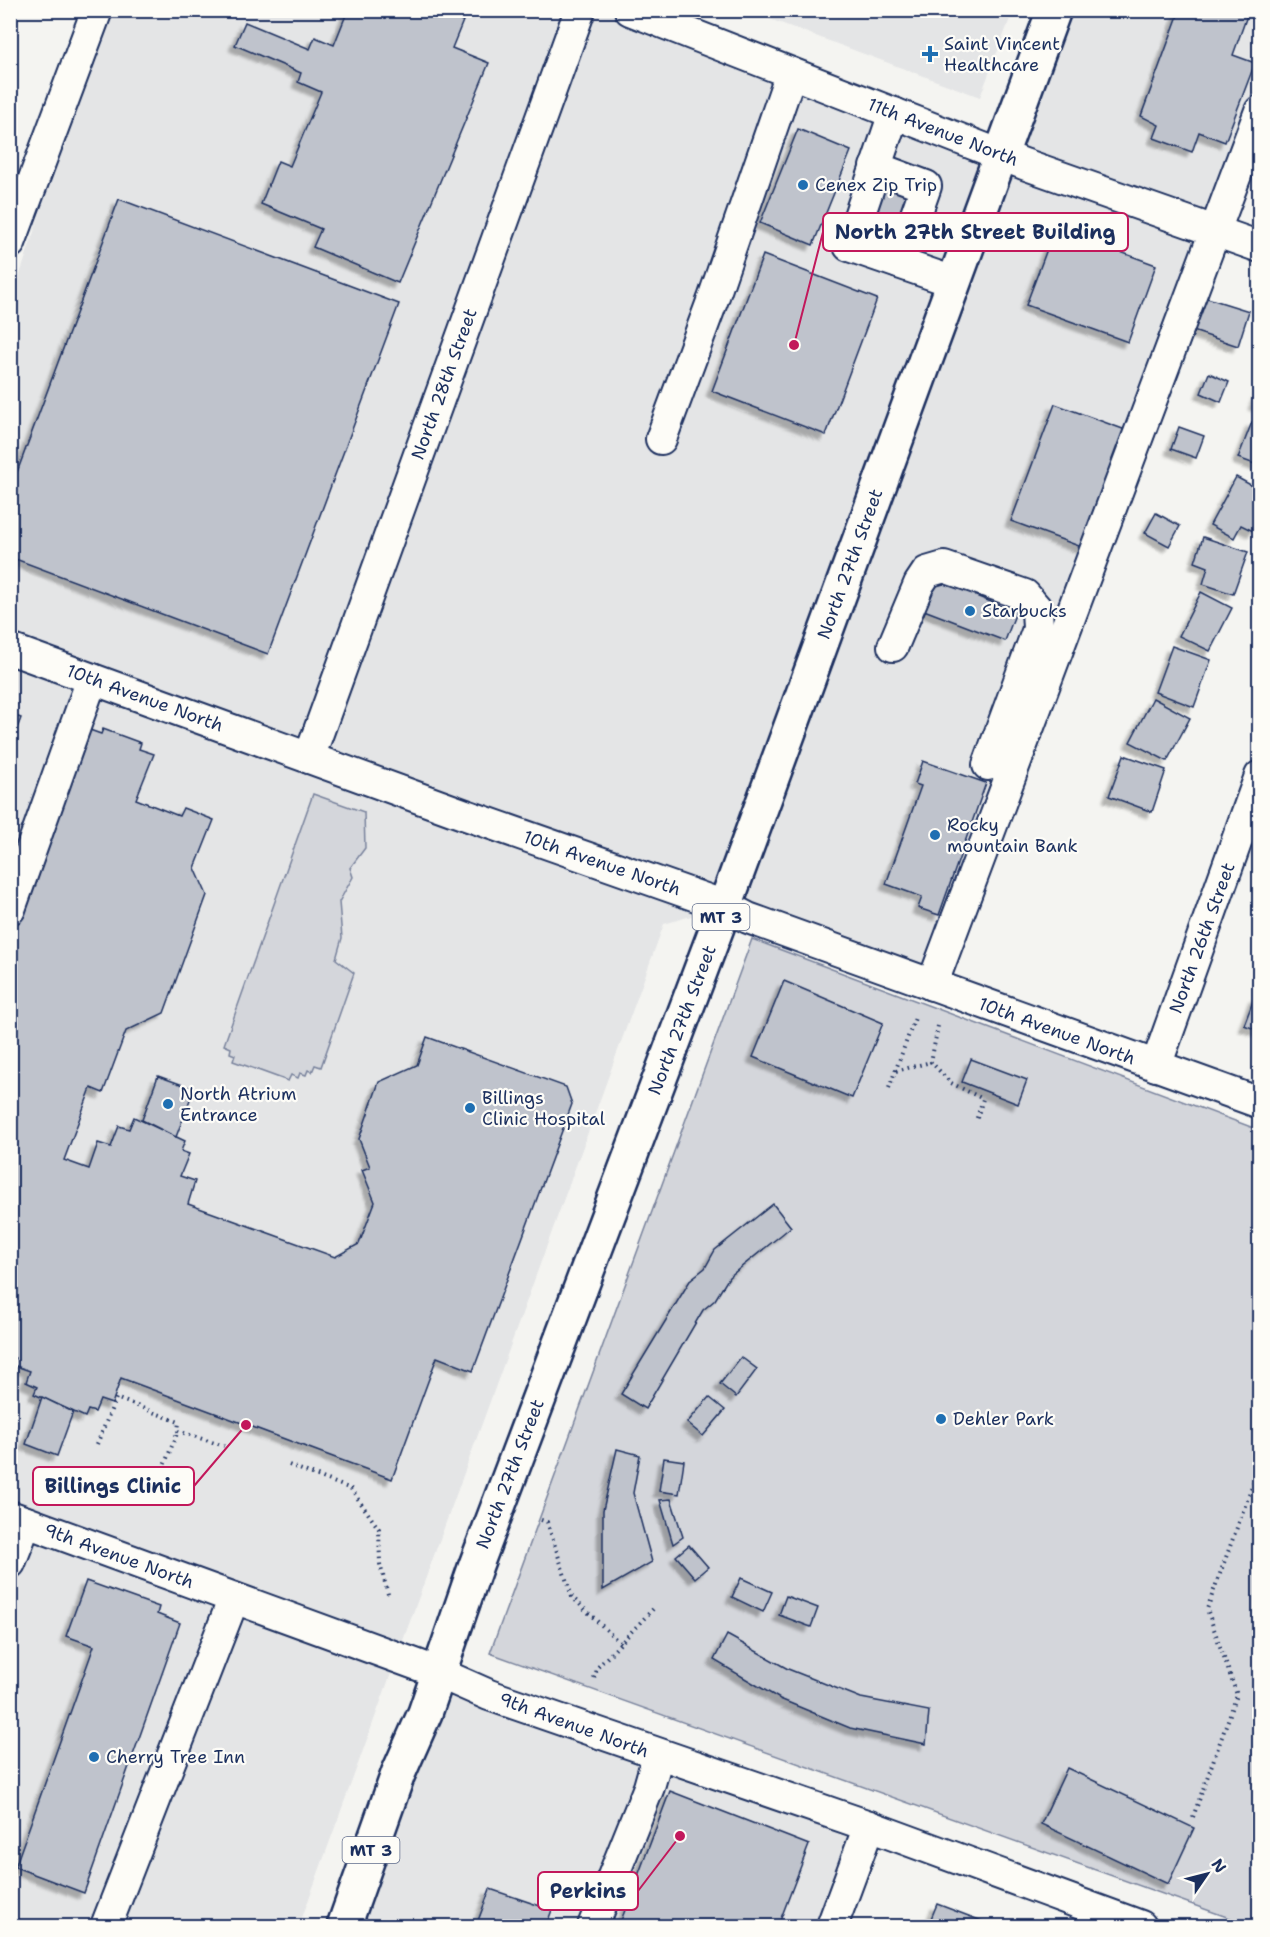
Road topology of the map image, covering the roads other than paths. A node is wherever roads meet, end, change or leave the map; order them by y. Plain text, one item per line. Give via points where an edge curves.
1 (97, 10) edge
2 (580, 10) edge
3 (630, 10) edge
4 (1054, 10) edge
5 (791, 73) junction
6 (1260, 111) edge
7 (894, 113) junction
8 (1001, 154) junction
9 (875, 167) junction
10 (1215, 231) junction
11 (10, 243) edge
12 (1260, 247) edge
13 (899, 263) junction
14 (954, 282) junction
15 (661, 439) dead end
16 (893, 646) dead end
17 (10, 649) edge
18 (92, 679) junction
19 (309, 758) junction
20 (988, 765) dead end
21 (1260, 776) edge
22 (725, 906) junction
23 (10, 909) edge
24 (932, 986) junction
25 (1156, 1066) junction
26 (1260, 1103) edge
27 (18, 1519) edge
28 (10, 1563) edge
29 (234, 1598) junction
30 (437, 1672) junction
31 (658, 1755) junction
32 (869, 1826) junction
33 (1084, 1917) edge
34 (106, 1926) edge
35 (344, 1926) edge
36 (594, 1926) edge
37 (832, 1926) edge
38 (1141, 1926) edge

1 - 11 street
2 - 19 street, North 28th Street
3 - 5 street, 11th Avenue North
4 - 8 main road, North 27th Street / MT 3
5 - 7 street, 11th Avenue North
5 - 15 street
6 - 10 street
7 - 8 street, 11th Avenue North
7 - 9 street
8 - 10 street, 11th Avenue North
8 - 14 main road, North 27th Street / MT 3
9 - 13 street via 849,246
9 - 13 street via 926,186
10 - 12 street, 11th Avenue North
10 - 24 street
13 - 14 street
14 - 22 main road, North 27th Street / MT 3
16 - 20 street via 919,584 927,572 944,567 1025,595 1037,609 1038,629
17 - 18 street, 10th Avenue North
18 - 19 street, 10th Avenue North
18 - 23 street
19 - 22 street, 10th Avenue North
21 - 25 street, North 26th Street
22 - 24 street, 10th Avenue North
22 - 30 main road, North 27th Street / MT 3
24 - 25 street, 10th Avenue North
25 - 26 street, 10th Avenue North
27 - 28 street
27 - 29 street, 9th Avenue North
29 - 30 street, 9th Avenue North
29 - 34 street
30 - 31 street, 9th Avenue North via 489,1695
30 - 35 main road, North 27th Street / MT 3
31 - 32 street, 9th Avenue North
31 - 36 street
32 - 33 street, 9th Avenue North
32 - 37 street
33 - 38 street, 9th Avenue North

